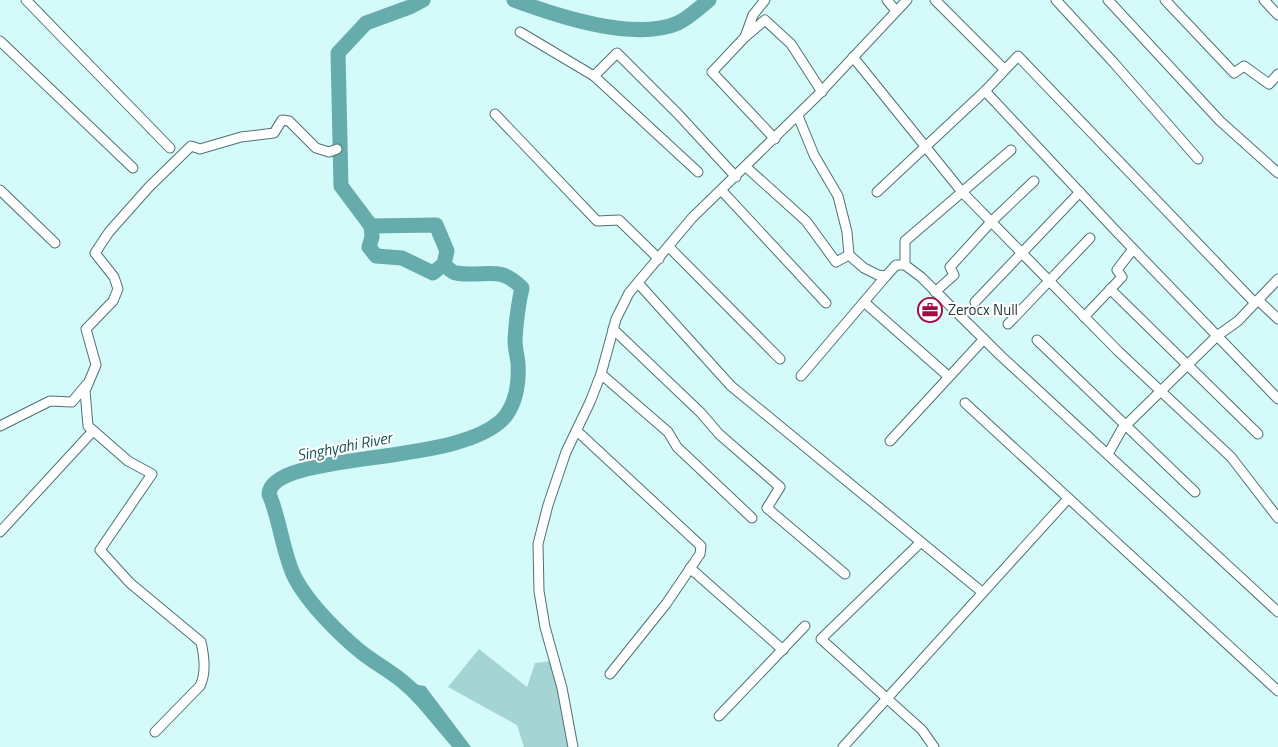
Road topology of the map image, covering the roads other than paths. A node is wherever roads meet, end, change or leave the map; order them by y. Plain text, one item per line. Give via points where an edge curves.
1 (26, 0) edge
2 (764, 0) edge
3 (887, 0) edge
4 (907, 0) edge
5 (935, 0) edge
6 (1056, 0) edge
7 (1108, 0) edge
8 (1165, 0) edge
9 (1264, 0) edge
10 (896, 11) junction
11 (1278, 15) edge
12 (520, 32) dead end
13 (745, 38) junction
14 (0, 41) edge
15 (854, 58) junction
16 (1004, 69) junction
17 (1278, 74) edge
18 (594, 76) junction
19 (985, 91) junction
20 (822, 92) junction
21 (495, 114) dead end
22 (798, 116) junction
23 (774, 139) junction
24 (924, 146) junction
25 (170, 148) dead end
26 (337, 149) dead end
27 (1011, 150) dead end
28 (1198, 159) dead end
29 (746, 167) junction
30 (133, 168) dead end
31 (698, 172) dead end
32 (1278, 176) edge
33 (736, 178) junction
34 (1034, 182) dead end
35 (0, 190) edge
36 (722, 190) junction
37 (877, 192) dead end
38 (962, 192) junction
39 (1080, 192) junction
40 (991, 222) junction
41 (1090, 238) dead end
42 (55, 243) dead end
43 (669, 247) junction
44 (1133, 249) junction
45 (1020, 252) junction
46 (849, 255) junction
47 (659, 259) junction
48 (904, 265) junction
49 (886, 276) junction
50 (1278, 279) edge
51 (1048, 282) junction
52 (638, 283) junction
53 (1110, 289) junction
54 (935, 292) junction
55 (864, 302) junction
56 (975, 302) dead end
57 (1257, 302) junction
58 (826, 303) dead end
59 (1084, 317) junction
60 (1278, 320) edge
61 (1008, 324) dead end
62 (613, 329) junction
63 (1217, 336) junction
64 (984, 340) junction
65 (1037, 340) dead end
66 (780, 359) dead end
67 (1186, 366) junction
68 (601, 374) junction
69 (801, 376) dead end
70 (948, 376) junction
71 (87, 384) junction
72 (1161, 393) junction
73 (1278, 399) edge
74 (965, 403) dead end
75 (1126, 425) junction
76 (0, 426) edge
77 (576, 431) junction
78 (92, 432) junction
79 (1258, 434) dead end
80 (890, 441) dead end
81 (1108, 454) junction
82 (1195, 492) dead end
83 (1064, 502) dead end
84 (752, 518) dead end
85 (1278, 518) edge
86 (0, 532) edge
87 (922, 542) junction
88 (690, 568) junction
89 (845, 574) dead end
90 (982, 592) junction
91 (1278, 612) edge
92 (805, 626) dead end
93 (783, 650) junction
94 (610, 674) dead end
95 (1278, 691) edge
96 (887, 698) junction
97 (719, 716) dead end
98 (155, 732) dead end
99 (573, 747) edge
100 (843, 747) edge
101 (934, 747) edge

1 - 25 street
2 - 13 street via 753,15
3 - 10 street
4 - 10 street
5 - 16 street
6 - 28 street
7 - 32 street via 1220,121
8 - 17 street via 1234,74 1244,66 1269,84
9 - 11 street
10 - 15 street
12 - 18 street
13 - 20 street via 765,20 791,44
13 - 23 street via 712,72
14 - 30 street
15 - 20 street
15 - 24 street
16 - 19 street
16 - 57 street via 1018,56
18 - 31 street
18 - 33 street via 617,53
19 - 24 street
19 - 39 street
20 - 22 street
21 - 47 street via 597,221 619,220
22 - 23 street
22 - 46 street via 814,155 838,196
23 - 29 street
24 - 37 street
24 - 38 street
26 - 71 street via 329,152 316,148 289,121 282,120 274,133 241,137 200,149 191,146 178,156 95,253 114,277 118,289 113,301 86,329 96,365
27 - 38 street
29 - 33 street
29 - 46 street via 806,221 836,262
33 - 36 street
34 - 40 street
35 - 42 street
36 - 43 street via 692,218
36 - 58 street
38 - 40 street
38 - 48 street via 905,241
39 - 44 street
39 - 45 street
40 - 45 street
40 - 54 street via 950,267 954,275
41 - 51 street
43 - 47 street
43 - 66 street
44 - 53 street via 1117,270 1122,277
44 - 63 street
45 - 51 street
45 - 56 street
46 - 49 street via 864,268
47 - 52 street
48 - 49 street via 896,265
48 - 54 street
49 - 55 street
50 - 57 street
51 - 59 street
51 - 61 street
52 - 62 street via 629,293
52 - 87 street via 731,386
53 - 59 street
53 - 67 street
54 - 64 street
55 - 69 street
55 - 70 street
57 - 60 street
57 - 63 street
59 - 72 street
62 - 68 street
62 - 89 street via 719,434 780,487 767,508
63 - 67 street
63 - 73 street
64 - 70 street
64 - 81 street
65 - 75 street
67 - 72 street
67 - 79 street
68 - 77 street
68 - 84 street via 668,432 677,447
70 - 80 street
71 - 76 street via 72,402 50,401
71 - 78 street via 88,426
72 - 75 street
72 - 85 street via 1231,457
74 - 95 street
75 - 81 street
75 - 82 street
77 - 88 street via 701,546 700,554
77 - 99 street via 548,505 538,544 544,627 562,688
78 - 86 street
78 - 98 street via 128,462 152,474 100,550 130,583 201,642 203,651 200,686
81 - 91 street
83 - 90 street
87 - 90 street
87 - 96 street via 820,639
88 - 93 street
88 - 94 street via 666,604
90 - 96 street
92 - 93 street
93 - 97 street
96 - 100 street
96 - 101 street via 922,730

